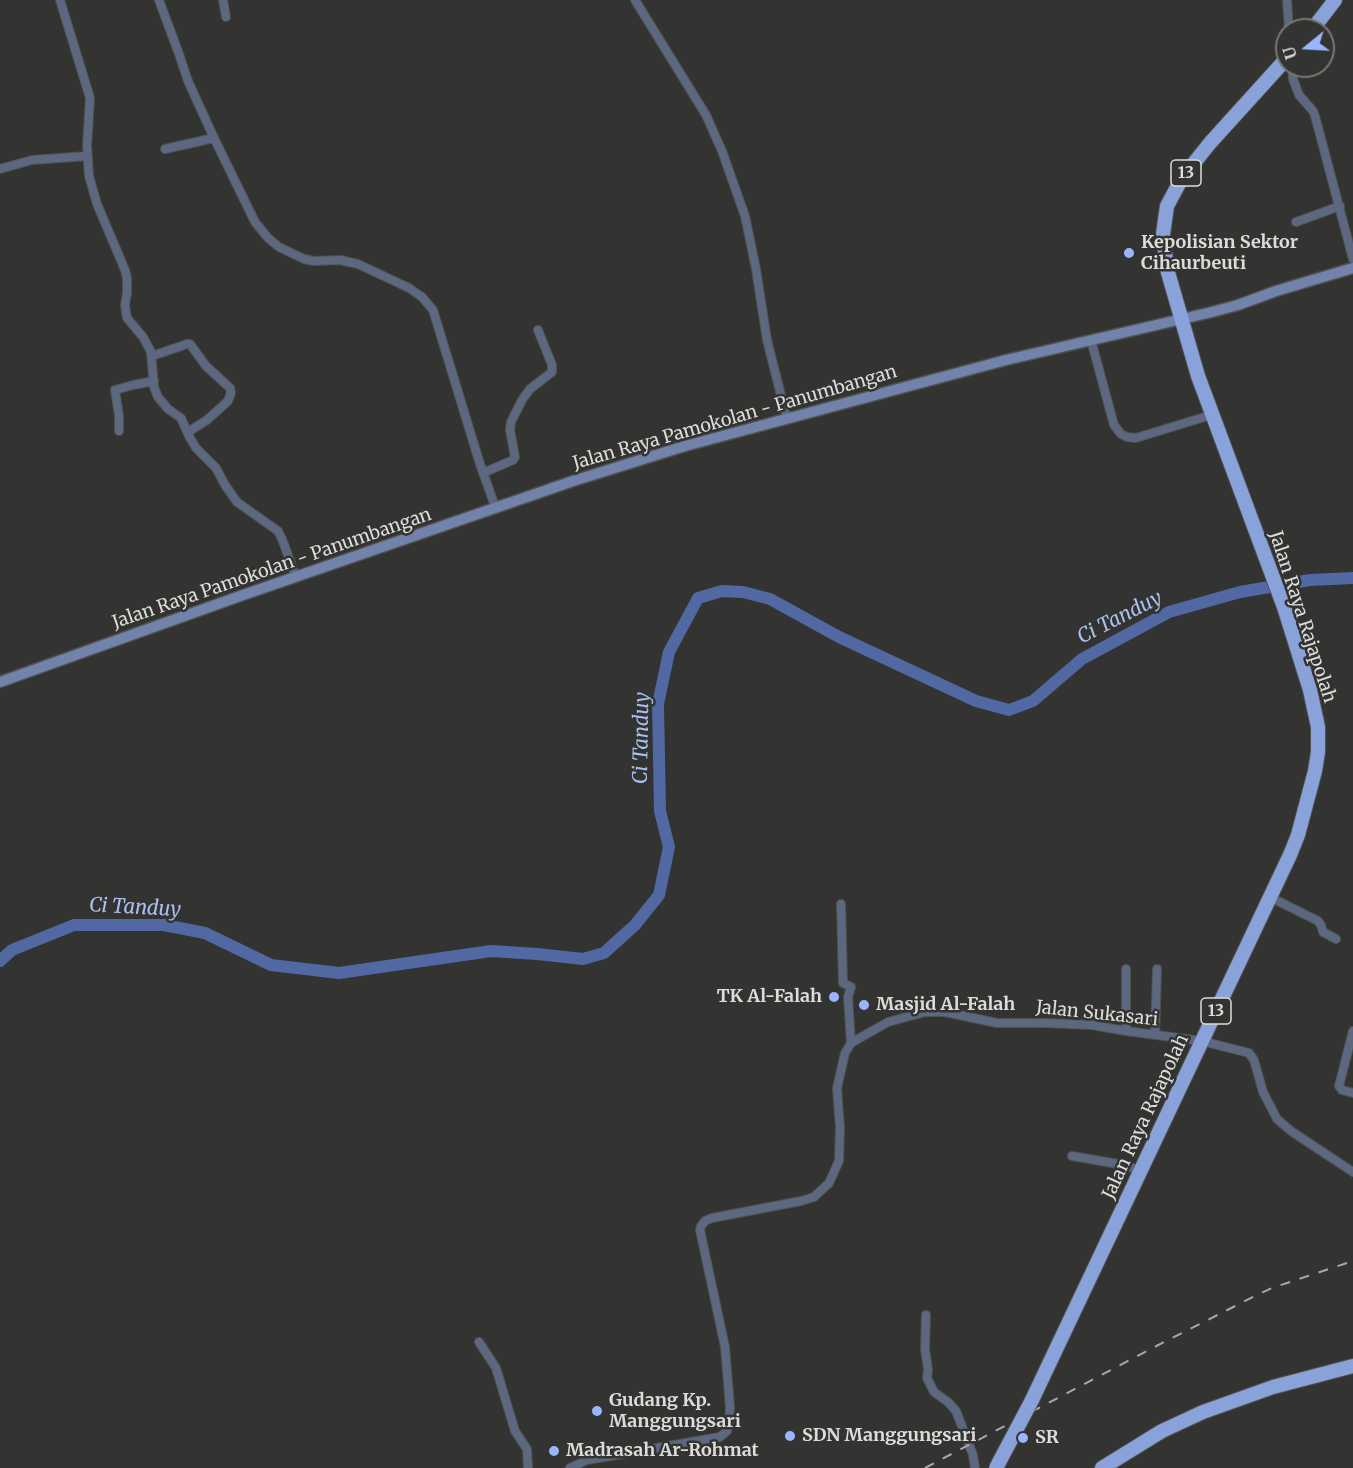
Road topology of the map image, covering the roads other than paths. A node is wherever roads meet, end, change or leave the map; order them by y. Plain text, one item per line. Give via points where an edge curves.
1 (60, 0) edge
2 (159, 0) edge
3 (223, 0) edge
4 (635, 0) edge
5 (1287, 0) edge
6 (1335, 0) edge
7 (226, 17) dead end
8 (1288, 18) edge
9 (1321, 18) edge
10 (1275, 71) edge
11 (1293, 78) edge
12 (214, 138) junction
13 (165, 149) dead end
14 (87, 156) junction
15 (0, 169) edge
16 (1340, 206) junction
17 (1296, 222) dead end
18 (1353, 259) edge
19 (1353, 268) edge
20 (1181, 319) junction
21 (538, 330) dead end
22 (1091, 340) junction
23 (152, 356) junction
24 (154, 381) junction
25 (1211, 415) junction
26 (786, 419) junction
27 (119, 431) dead end
28 (188, 432) junction
29 (483, 473) junction
30 (496, 508) junction
31 (296, 577) junction
32 (0, 682) edge
33 (1270, 897) junction
34 (840, 904) dead end
35 (1336, 939) dead end
36 (1126, 969) dead end
37 (1157, 969) dead end
38 (1126, 1031) junction
39 (1353, 1031) edge
40 (1155, 1035) junction
41 (1202, 1041) junction
42 (851, 1043) junction
43 (1334, 1089) dead end
44 (1353, 1093) edge
45 (1072, 1156) dead end
46 (1141, 1171) junction
47 (1353, 1172) edge
48 (926, 1315) dead end
49 (479, 1342) dead end
50 (1353, 1366) edge
51 (1110, 1466) edge
52 (528, 1468) edge
53 (570, 1468) edge
54 (975, 1468) edge
55 (996, 1468) edge

1 - 14 street via 90,98
2 - 12 street via 188,81
3 - 7 street
4 - 26 street via 706,115 726,162 745,216
5 - 8 street
6 - 9 highway
10 - 20 highway, Jalan Raya Rajapolah / 13 via 1182,178 1167,206 1163,234 1167,268
11 - 16 street via 1315,116
12 - 13 street
12 - 29 street via 255,222 279,247 304,259 358,264 408,288 429,303
14 - 15 street via 26,161
14 - 23 street via 97,204 125,270 128,318
16 - 17 street
16 - 18 street
19 - 20 main road, Jalan Raya Pamokolan - Panumbangan
20 - 22 main road, Jalan Raya Pamokolan - Panumbangan
20 - 25 highway, Jalan Raya Rajapolah / 13
21 - 29 street via 552,372 530,389 511,422 515,458
22 - 25 street via 1113,425 1120,434 1136,438
22 - 26 main road, Jalan Raya Pamokolan - Panumbangan
23 - 24 street
23 - 28 street via 190,344 230,388 228,401
24 - 27 street via 115,390
24 - 28 street via 158,397 181,418
25 - 33 highway, Jalan Raya Rajapolah / 13 via 1284,607 1318,727 1316,771 1298,835
26 - 30 main road, Jalan Raya Pamokolan - Panumbangan via 663,453
28 - 31 street via 237,502 278,531
29 - 30 street
30 - 31 main road, Jalan Raya Pamokolan - Panumbangan
31 - 32 main road, Jalan Raya Pamokolan - Panumbangan
33 - 35 street via 1318,921 1323,932
33 - 41 highway, Jalan Raya Rajapolah / 13
34 - 42 street via 843,983 851,987
36 - 38 street
37 - 40 street
38 - 40 street, Jalan Sukasari
38 - 42 street, Jalan Sukasari via 1092,1025 997,1023 945,1012 925,1012 888,1022
39 - 44 street via 1339,1086
40 - 41 street, Jalan Sukasari
41 - 46 highway, Jalan Raya Rajapolah / 13
41 - 47 street, Jalan Sukasari via 1249,1053 1277,1119
42 - 53 street via 837,1088 838,1161 829,1183 814,1197 712,1218 701,1226 725,1347 730,1408 727,1431 720,1437 587,1460
43 - 44 street
45 - 46 street
46 - 55 highway, Jalan Raya Rajapolah / 13, bridge
48 - 54 street via 927,1378 934,1392 956,1411
49 - 52 street via 496,1368 515,1431 527,1449
50 - 51 highway via 1273,1387 1203,1412 1162,1431

